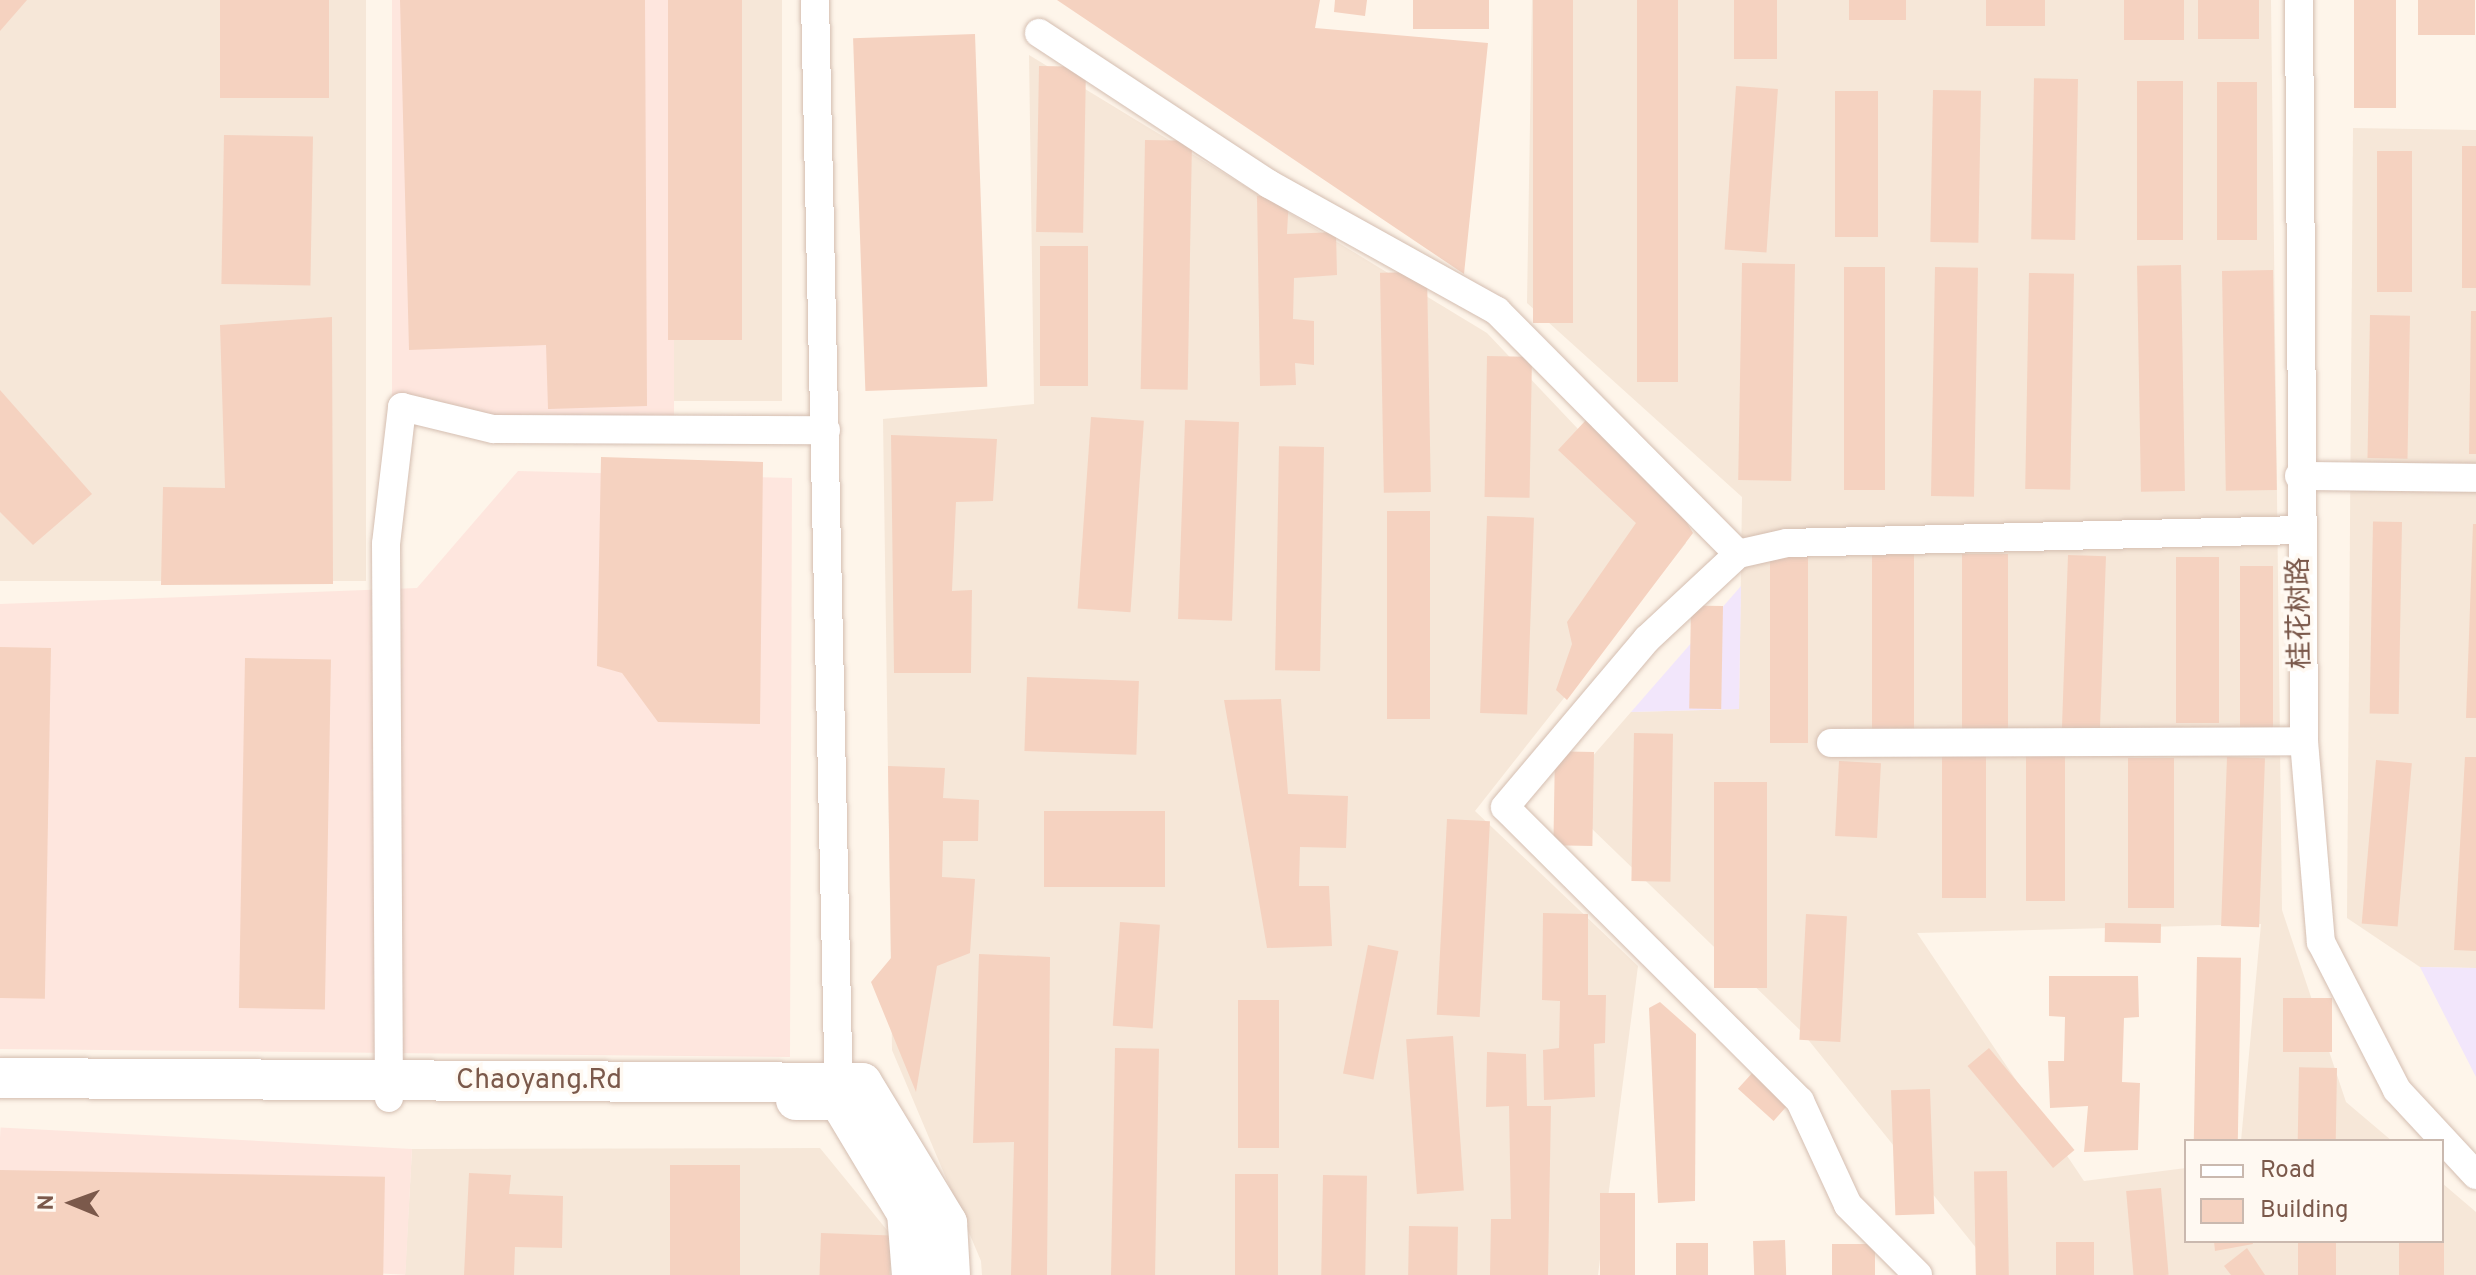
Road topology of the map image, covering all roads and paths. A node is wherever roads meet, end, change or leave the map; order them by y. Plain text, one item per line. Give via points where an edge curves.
1 (815, 0) edge
2 (2299, 0) edge
3 (1039, 33) dead end
4 (826, 430) junction
5 (2299, 476) junction
6 (2476, 478) edge
7 (2299, 530) junction
8 (1738, 554) junction
9 (2304, 741) junction
10 (1831, 743) dead end
11 (0, 1078) edge
12 (388, 1089) junction
13 (838, 1091) junction
14 (0, 1098) edge
15 (2443, 1139) edge
16 (2444, 1141) edge
17 (2476, 1175) edge
18 (912, 1275) edge
19 (950, 1275) edge
20 (1918, 1275) edge

1 - 4 street
2 - 5 street, 桂花树路
3 - 8 street via 1269,184 1497,311
4 - 12 street via 493,429 402,407 386,544
4 - 13 street
5 - 6 street
5 - 7 street, 桂花树路
7 - 8 street via 1787,543
7 - 9 street, 桂花树路
8 - 20 street via 1647,639 1505,807 1800,1101 1848,1205
9 - 10 street
9 - 15 street, 桂花树路 via 2321,942 2397,1090
11 - 12 street, Chaoyang.Rd
12 - 13 street, Chaoyang.Rd
12 - 14 street, Chaoyang.Rd
13 - 18 street via 907,1213
13 - 19 street, Chaoyang.Rd via 862,1083 947,1223
16 - 17 street, 桂花树路

